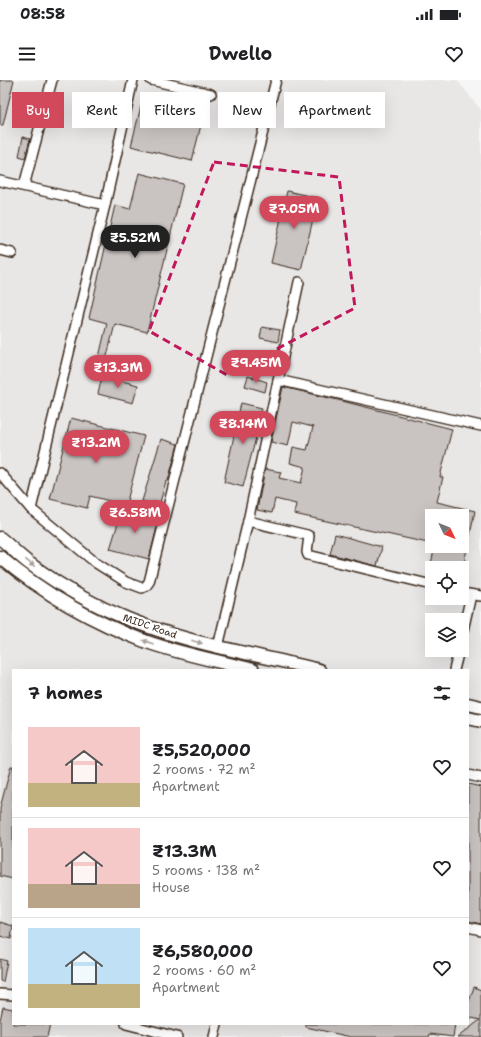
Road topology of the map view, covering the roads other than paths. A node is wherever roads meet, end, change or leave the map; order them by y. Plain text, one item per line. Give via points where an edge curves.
1 (52, 80) edge
2 (133, 80) edge
3 (151, 80) edge
4 (276, 80) edge
5 (211, 94) dead end
6 (0, 181) edge
7 (24, 186) junction
8 (104, 206) junction
9 (0, 250) edge
10 (12, 253) dead end
11 (299, 282) dead end
12 (278, 380) junction
13 (481, 426) edge
14 (0, 473) edge
15 (31, 509) junction
16 (248, 521) junction
17 (0, 538) edge
18 (0, 557) edge
19 (425, 583) edge
20 (469, 594) edge
21 (481, 596) edge
22 (218, 647) junction
23 (457, 657) edge
24 (304, 668) edge
25 (249, 669) edge
26 (454, 669) edge
27 (469, 704) edge
28 (481, 707) edge
29 (469, 718) edge
30 (481, 721) edge
31 (469, 775) edge
32 (481, 778) edge
33 (469, 927) edge
34 (481, 930) edge
35 (0, 994) edge
36 (12, 995) edge
37 (130, 1025) edge
38 (217, 1025) edge
39 (177, 1037) edge
40 (214, 1037) edge

1 - 7 street
2 - 8 street
3 - 5 street
4 - 15 street via 146,586 142,588 126,582 96,563
6 - 7 street
7 - 8 street
8 - 15 street
9 - 10 street
11 - 12 street
12 - 13 street
12 - 16 street
14 - 15 street
16 - 19 street via 307,535 308,555
16 - 22 street
17 -> 22 main road, MIDC Road via 31,565 89,600 153,629
25 -> 18 main road, MIDC Road via 161,646 121,632 45,591
20 - 21 street
22 - 24 main road, MIDC Road
23 - 26 street
27 - 28 main road
29 - 30 main road
31 - 32 street
33 - 34 street
35 - 36 street
37 - 39 street
38 - 40 street

